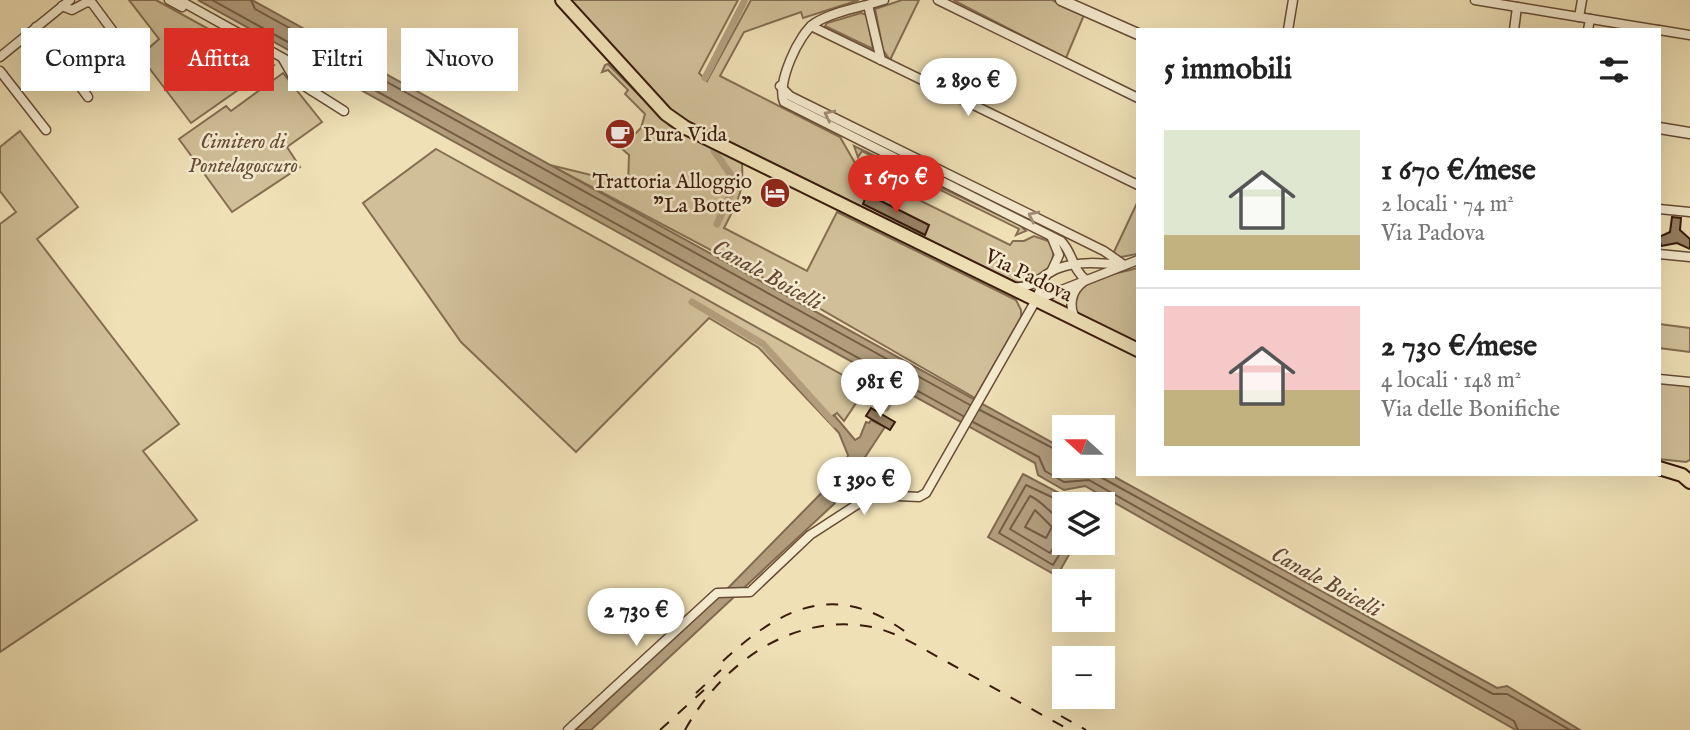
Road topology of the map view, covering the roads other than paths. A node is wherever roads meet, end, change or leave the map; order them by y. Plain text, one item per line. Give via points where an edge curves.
1 (70, 0) edge
2 (169, 0) edge
3 (179, 0) edge
4 (562, 0) edge
5 (884, 0) edge
6 (938, 0) edge
7 (1061, 0) edge
8 (1293, 0) edge
9 (1475, 0) edge
10 (1582, 0) edge
11 (949, 3) edge
12 (868, 5) junction
13 (62, 6) junction
14 (1517, 7) junction
15 (1579, 17) junction
16 (1590, 19) junction
17 (811, 26) junction
18 (36, 27) junction
19 (111, 28) edge
20 (225, 28) edge
21 (229, 28) edge
22 (1288, 28) edge
23 (1514, 28) edge
24 (1588, 28) edge
25 (1646, 28) edge
26 (1661, 30) edge
27 (1136, 33) edge
28 (1690, 35) edge
29 (274, 53) edge
30 (0, 57) edge
31 (283, 58) junction
32 (881, 60) junction
33 (288, 61) edge
34 (288, 67) edge
35 (0, 71) edge
36 (780, 86) junction
37 (312, 91) edge
38 (88, 97) dead end
39 (1136, 97) edge
40 (344, 111) dead end
41 (1661, 128) edge
42 (857, 129) junction
43 (46, 130) dead end
44 (1690, 133) edge
45 (852, 139) junction
46 (1136, 184) edge
47 (1661, 208) edge
48 (1690, 212) edge
49 (1050, 236) junction
50 (1094, 246) junction
51 (1661, 254) edge
52 (1690, 257) edge
53 (1136, 261) edge
54 (1102, 264) junction
55 (1074, 265) junction
56 (1124, 265) junction
57 (1049, 273) junction
58 (1090, 279) junction
59 (1010, 287) junction
60 (1036, 300) junction
61 (1077, 320) junction
62 (1136, 349) edge
63 (1661, 379) edge
64 (1690, 382) edge
65 (1661, 466) edge
66 (1661, 467) edge
67 (1690, 469) edge
68 (1690, 482) edge
69 (568, 730) edge

1 - 13 street
2 - 20 street
3 - 21 street
4 - 59 main road, Via Padova via 666,114 686,128
5 - 12 street
6 - 11 street
7 - 27 street
8 - 22 street
9 - 14 street
10 - 15 street
11 - 39 street
12 - 17 street
12 - 32 street
13 - 18 street
13 - 19 street via 72,10 92,3
14 - 15 street
14 - 23 street
15 - 16 street
16 - 24 street
16 - 25 street
17 - 32 street
17 - 36 street
18 - 30 street
18 - 38 street
26 - 28 street
29 - 31 street
31 - 33 street
31 - 34 street
32 - 46 street
35 - 43 street
42 -> 36 street via 787,94
36 - 45 street via 786,104
37 - 40 street
41 - 44 street
42 - 45 street
50 -> 42 street
45 - 49 street
47 - 48 street
49 - 55 street via 1067,247
49 - 57 street via 1059,255
50 - 54 street
50 - 56 street
51 - 52 street
53 - 56 street
54 - 55 street
54 - 56 street
54 - 58 street via 1101,271
55 - 57 street
55 - 58 street
56 - 58 street
57 - 59 street via 1030,286
57 - 60 street
58 - 60 street
58 - 61 street via 1078,286 1072,300 1071,311
59 - 60 main road, Via Padova
60 - 61 main road, Via Padova
60 - 69 street via 924,495 878,495 864,500 810,535 746,593 721,590
61 - 62 main road, Via Padova
63 - 64 street
65 - 67 main road
66 - 68 main road

